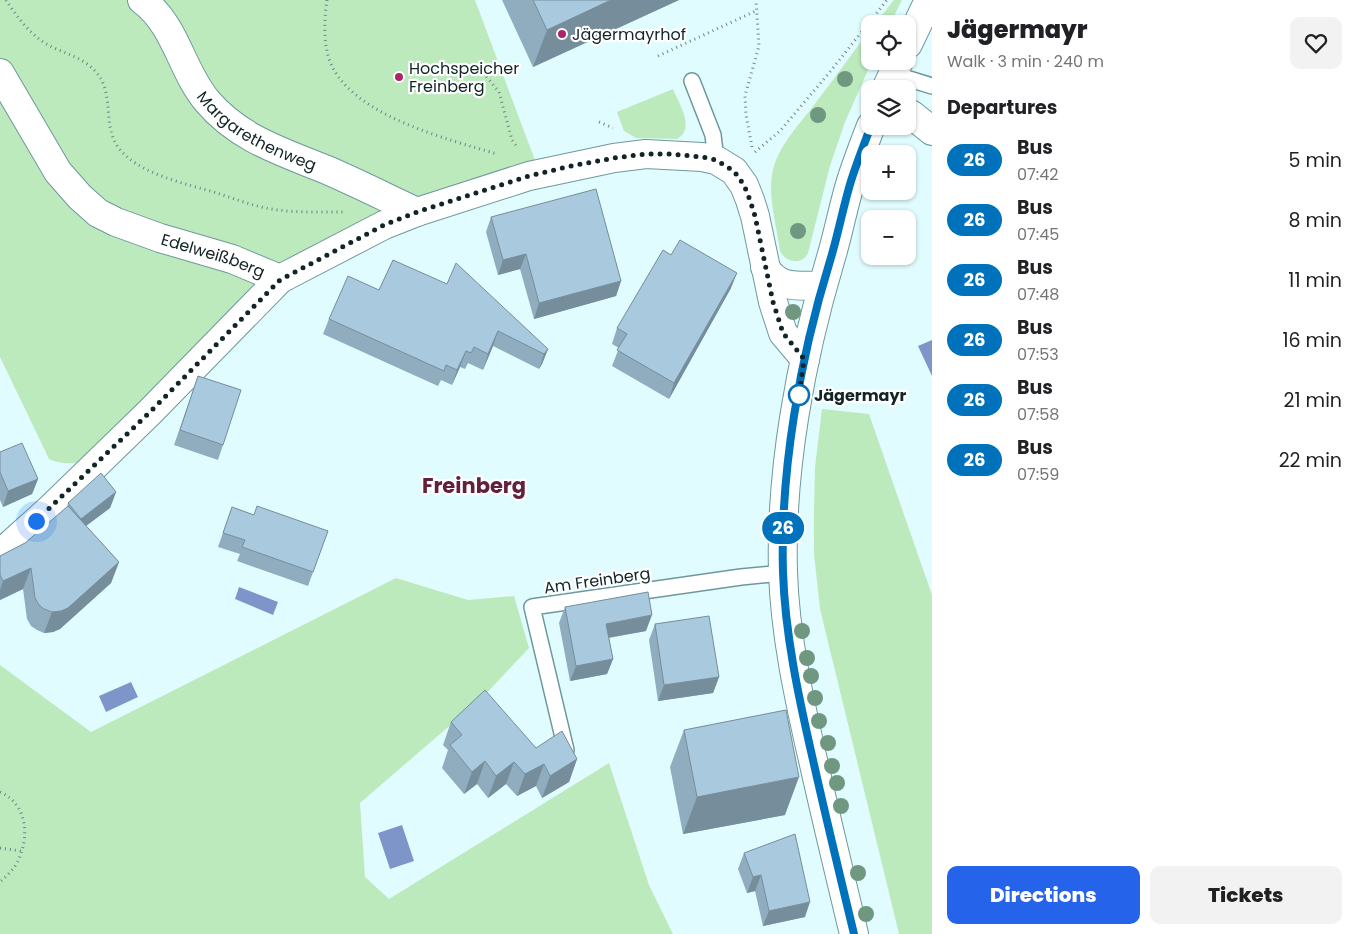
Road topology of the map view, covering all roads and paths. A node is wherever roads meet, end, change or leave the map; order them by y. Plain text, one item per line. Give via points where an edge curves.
1 (6, 0) edge
2 (142, 0) edge
3 (327, 0) edge
4 (756, 0) edge
5 (887, 0) edge
6 (929, 0) edge
7 (758, 10) junction
8 (916, 27) edge
9 (658, 56) dead end
10 (477, 65) dead end
11 (0, 73) edge
12 (893, 75) edge
13 (692, 81) dead end
14 (932, 86) edge
15 (916, 118) edge
16 (599, 122) dead end
17 (620, 131) dead end
18 (932, 131) edge
19 (868, 135) edge
20 (716, 160) junction
21 (524, 171) junction
22 (417, 212) junction
23 (351, 213) dead end
24 (765, 267) junction
25 (280, 280) junction
26 (822, 286) junction
27 (804, 359) junction
28 (0, 554) edge
29 (783, 573) junction
30 (566, 750) edge
31 (0, 792) edge
32 (0, 848) edge
33 (21, 851) junction
34 (0, 882) edge
35 (854, 934) edge

1 - 23 path via 25,26 42,41 83,61 98,74 104,83 116,142 136,163 165,177 264,208
2 - 22 street, Margarethenweg via 163,21 206,99 235,127 278,151
3 - 21 path via 325,32 330,63 354,95 403,122 503,156
4 - 7 path
5 - 7 path via 780,131 753,154 745,96 759,46
6 - 8 street
7 - 9 path
10 - 21 path via 499,92 512,140 526,160
11 - 25 street, Edelweißberg via 58,172 98,213
12 - 14 lane
13 - 20 lane via 713,135
15 - 18 street
16 - 17 path
19 - 26 street
20 - 21 street, Edelweißberg via 646,154
20 - 24 street, Edelweißberg via 734,171 747,192
21 - 22 street, Edelweißberg
22 - 25 street, Edelweißberg via 376,229
24 - 26 street via 777,282
24 - 27 street, Edelweißberg via 783,333
25 - 28 street via 150,412
26 - 27 street
27 - 29 street via 785,494
29 - 30 lane, Am Freinberg via 532,607
29 - 35 street via 800,705
31 - 33 path via 20,809 26,831
32 - 33 path
33 - 34 path via 13,868

